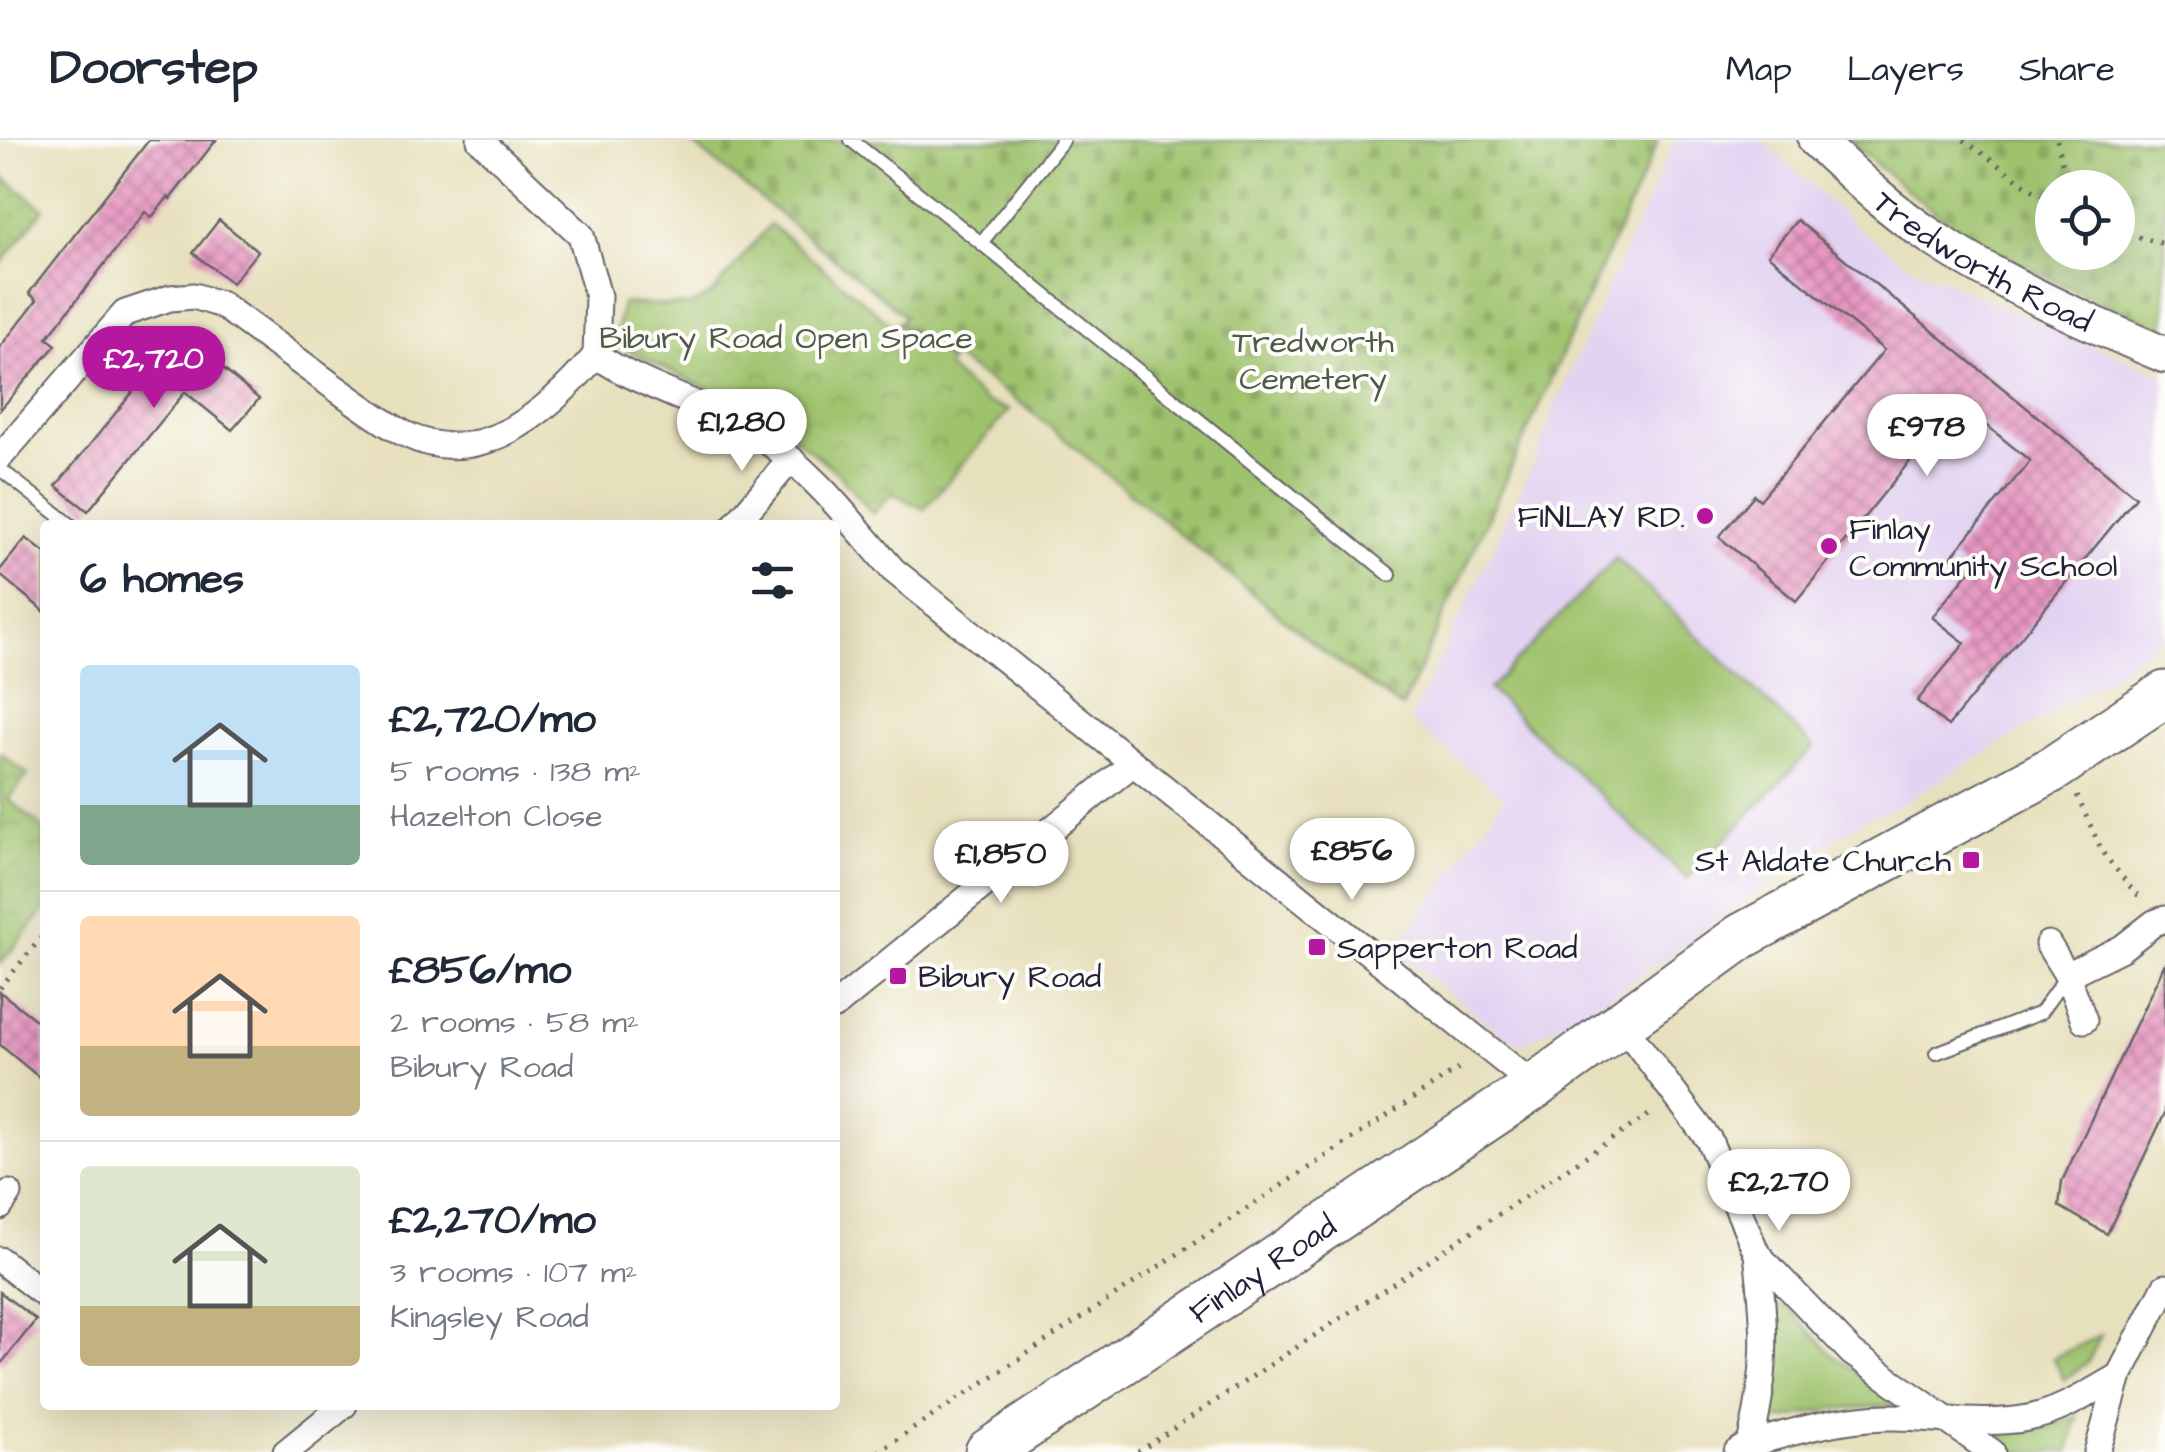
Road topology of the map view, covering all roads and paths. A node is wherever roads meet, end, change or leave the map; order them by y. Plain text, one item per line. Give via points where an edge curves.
1 (480, 140) edge
2 (851, 140) edge
3 (1063, 140) edge
4 (1816, 140) edge
5 (1964, 140) edge
6 (2057, 140) edge
7 (2066, 170) edge
8 (2035, 191) edge
9 (2135, 236) edge
10 (980, 243) junction
11 (2165, 244) edge
12 (2165, 355) edge
13 (596, 356) junction
14 (0, 457) edge
15 (791, 459) junction
16 (0, 469) edge
17 (65, 520) edge
18 (739, 520) edge
19 (1390, 575) dead end
20 (2165, 694) edge
21 (1132, 764) junction
22 (2053, 769) junction
23 (2158, 909) edge
24 (1776, 921) junction
25 (40, 938) edge
26 (35, 944) junction
27 (2048, 944) dead end
28 (40, 948) edge
29 (2066, 976) junction
30 (0, 988) edge
31 (840, 1002) edge
32 (2084, 1020) dead end
33 (1632, 1037) junction
34 (1487, 1046) junction
35 (1936, 1054) dead end
36 (1535, 1086) junction
37 (1677, 1096) junction
38 (1757, 1254) junction
39 (0, 1260) edge
40 (2165, 1288) edge
41 (40, 1292) edge
42 (2119, 1376) junction
43 (338, 1410) edge
44 (1948, 1420) junction
45 (1744, 1448) edge
46 (286, 1452) edge
47 (878, 1452) edge
48 (988, 1452) edge
49 (1138, 1452) edge
50 (1992, 1452) edge
51 (2097, 1452) edge

1 - 13 street via 582,235 598,296
2 - 10 lane
3 - 10 lane
4 - 12 street, Tredworth Road via 1945,245 2071,315
5 - 8 path
6 - 7 path
9 - 11 path
10 - 19 lane
13 - 14 street via 529,421 491,440 448,444 409,436 373,415 222,305 194,296 170,298 125,313
13 - 15 street via 754,432
15 - 18 street
15 - 21 street via 893,570
16 - 17 lane
20 - 22 highway
21 - 31 street
21 - 34 street
22 - 23 path via 2074,790 2102,853
22 - 24 highway
23 - 29 street via 2154,923 2122,948
24 - 33 highway via 1755,950
24 - 36 highway via 1742,936
25 - 26 path
26 - 28 path
26 - 30 path
27 - 29 street
29 - 32 street
29 - 35 lane via 2040,1014
33 - 36 highway
33 - 37 street
34 - 36 street
34 - 47 path
36 - 48 highway, Finlay Road
37 - 38 street via 1710,1140
37 - 49 path
38 - 44 street via 1852,1354
38 - 45 street via 1764,1383
39 - 41 street
40 - 42 street
42 - 44 street via 2028,1418
42 - 51 street
43 - 46 street
44 - 45 street via 1843,1421
44 - 50 street

